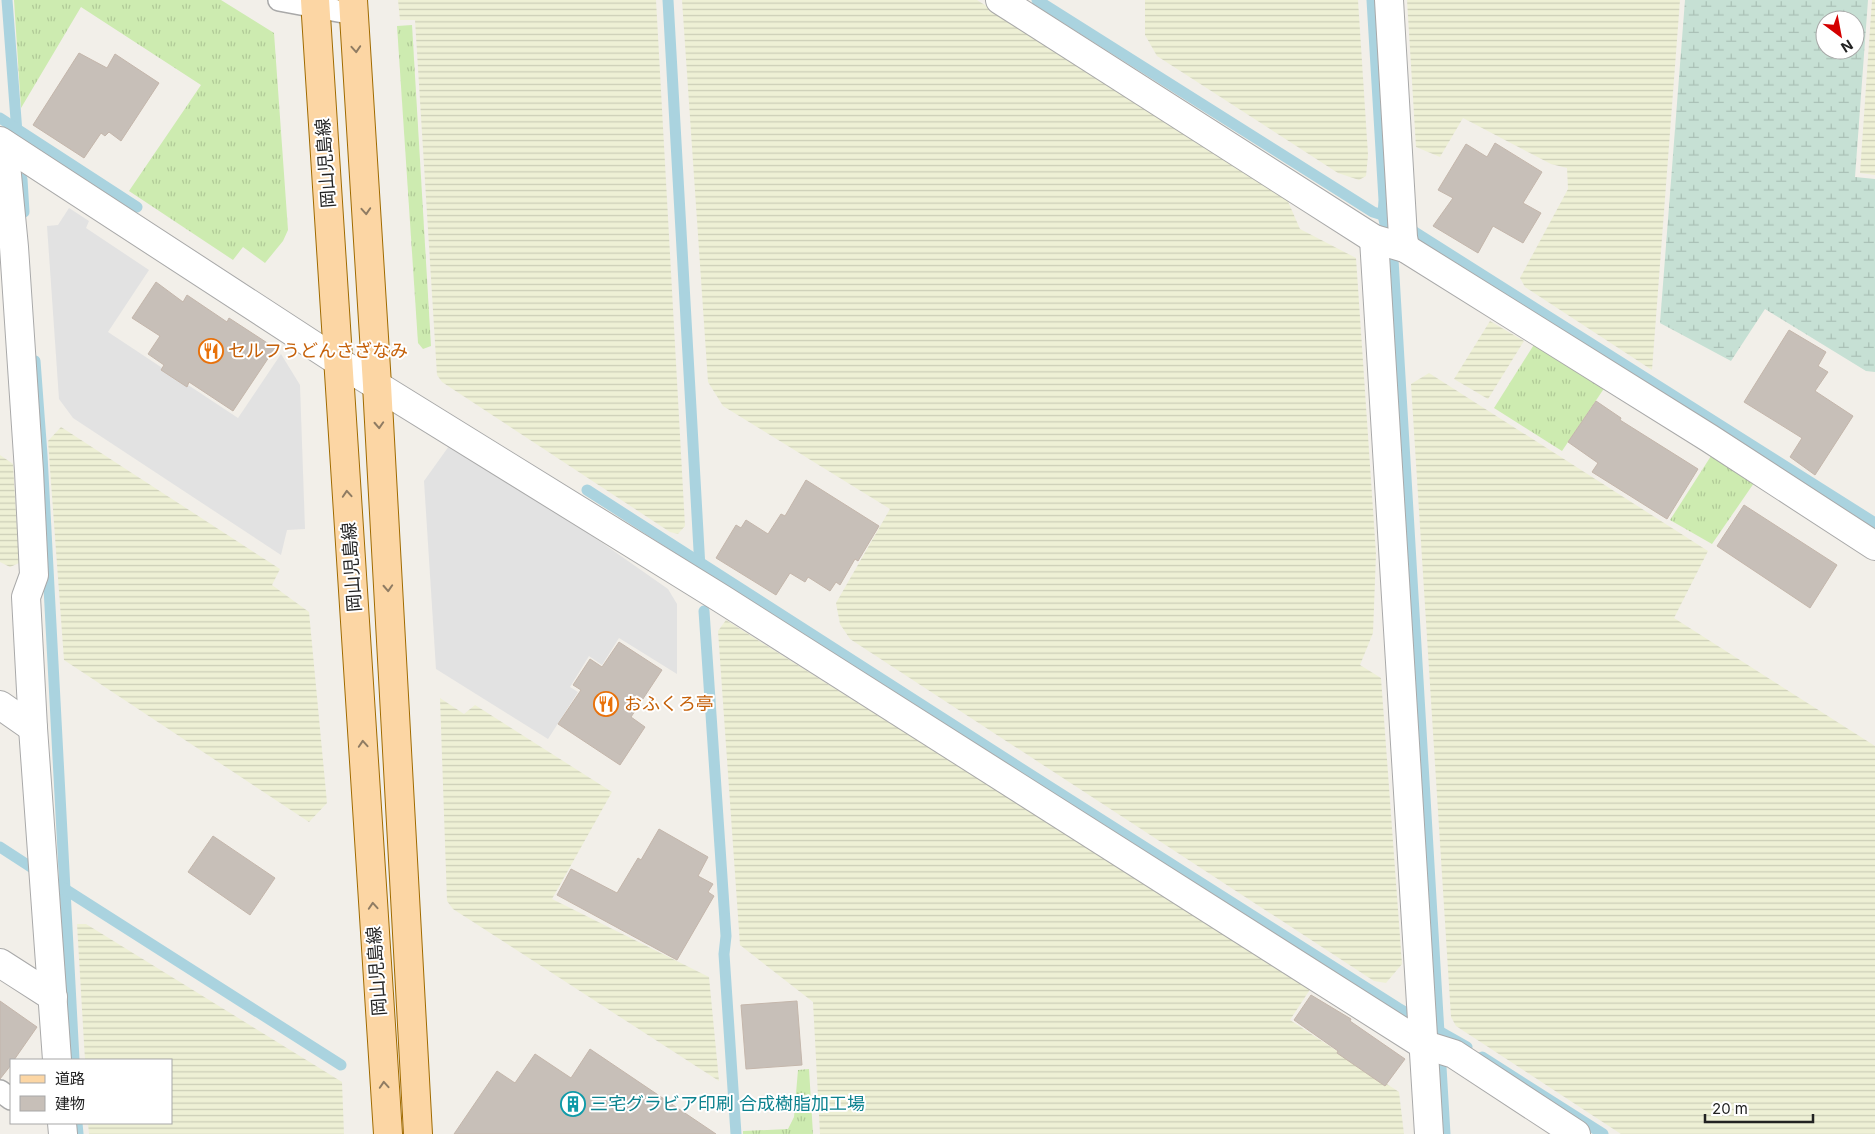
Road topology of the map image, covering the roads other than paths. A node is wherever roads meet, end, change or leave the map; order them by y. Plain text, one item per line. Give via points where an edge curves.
1 (279, 0) edge
2 (1000, 0) edge
3 (1389, 0) edge
4 (315, 4) edge
5 (353, 7) edge
6 (2, 142) edge
7 (4, 175) edge
8 (1393, 242) junction
9 (339, 362) junction
10 (377, 385) junction
11 (1875, 546) edge
12 (0, 705) edge
13 (34, 728) junction
14 (0, 962) edge
15 (53, 997) junction
16 (1430, 1038) junction
17 (57, 1059) edge
18 (388, 1134) edge
19 (418, 1134) edge
20 (1429, 1134) edge
21 (1576, 1134) edge

1 - 4 lane
2 - 8 street
3 - 8 street via 1402,209
4 - 5 lane
4 - 9 main road, 岡山児島線
5 -> 10 main road, 岡山児島線
6 - 7 street
6 - 9 street
7 - 13 street via 14,247 29,471 34,575 26,597
8 - 11 street via 1701,433
8 - 16 street
9 - 10 street
18 -> 9 main road, 岡山児島線
10 - 16 street
10 -> 19 main road, 岡山児島線
12 - 13 street
13 - 15 street
14 - 15 street
15 - 17 street
16 - 20 street
16 - 21 street

